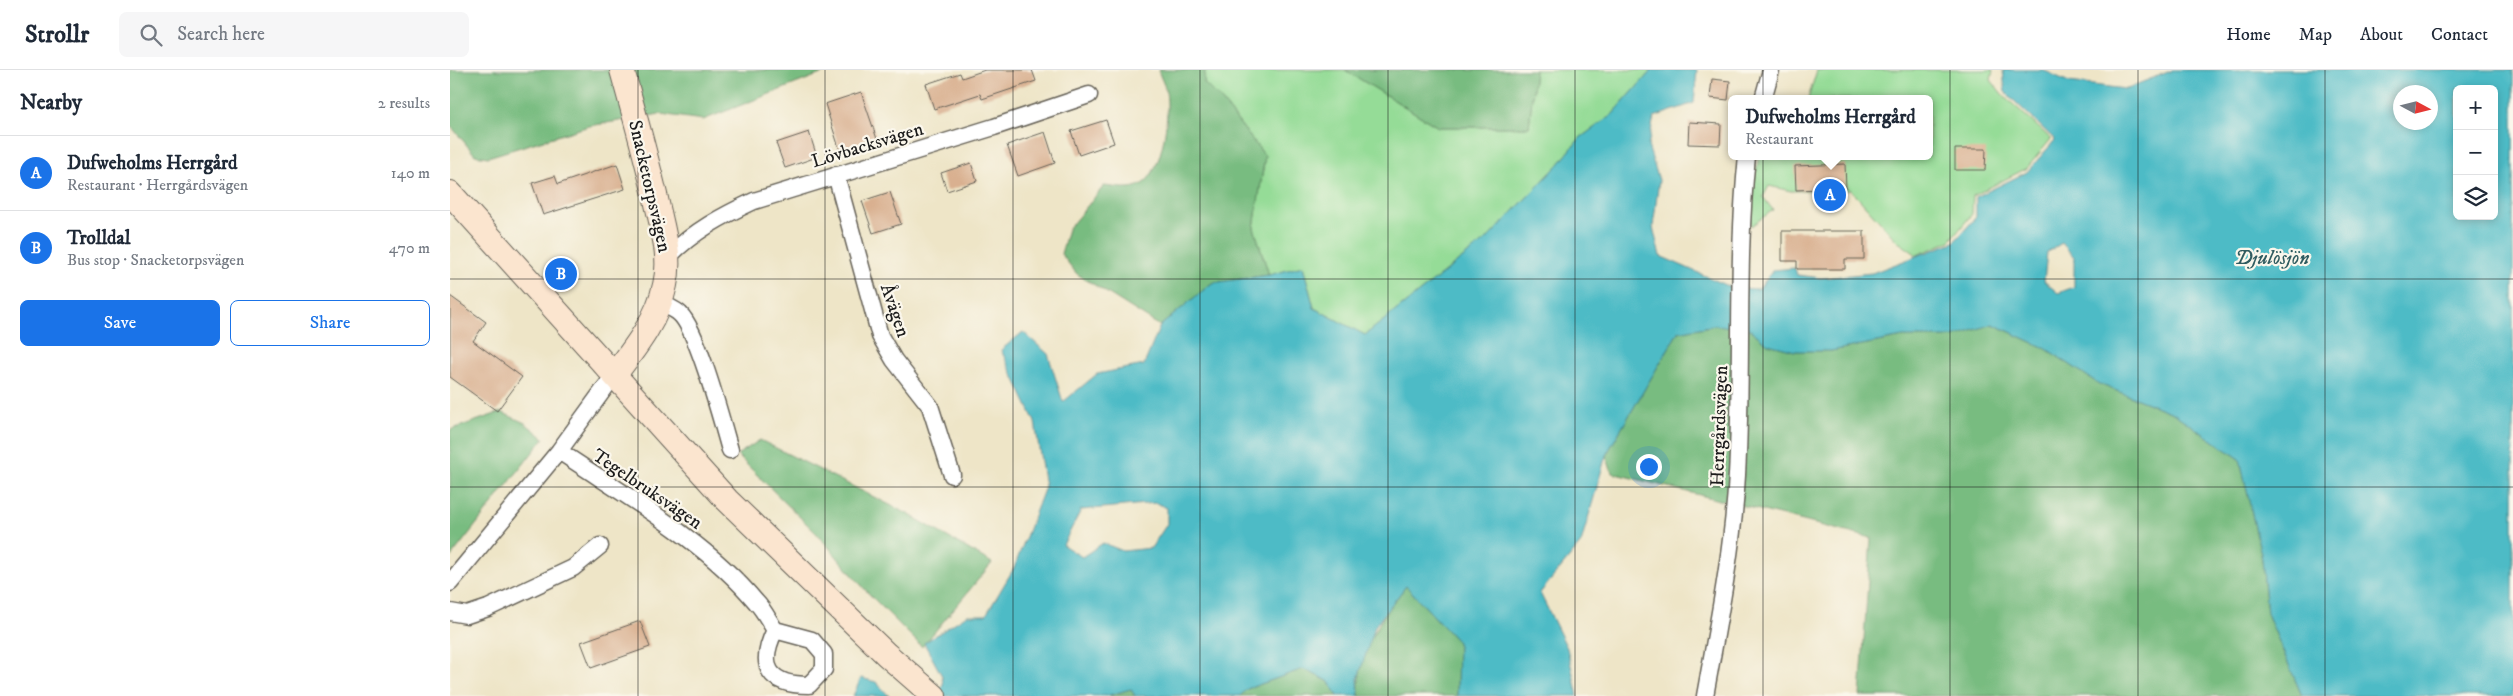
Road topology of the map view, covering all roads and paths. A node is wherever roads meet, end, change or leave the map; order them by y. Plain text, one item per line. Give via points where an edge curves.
1 (622, 70) edge
2 (1771, 70) edge
3 (1089, 95) dead end
4 (1764, 95) edge
5 (1747, 160) edge
6 (836, 175) junction
7 (450, 193) edge
8 (669, 256) junction
9 (659, 302) junction
10 (615, 374) junction
11 (730, 450) dead end
12 (559, 451) junction
13 (952, 475) dead end
14 (600, 546) dead end
15 (450, 583) edge
16 (450, 612) edge
17 (775, 630) dead end
18 (933, 696) edge
19 (1705, 696) edge

1 - 8 main road, Snacketorpsvägen
2 - 4 street
3 - 6 street, Lövbacksvägen
5 - 19 street, Herrgårdsvägen via 1742,209 1737,478 1729,558
6 - 8 street, Lövbacksvägen via 754,200 686,239
6 - 13 street, Åvägen via 880,336 894,360 930,406
7 - 10 main road
8 - 9 main road, Snacketorpsvägen via 666,285
9 - 10 main road, Snacketorpsvägen via 637,345
9 - 11 street via 680,314 688,328 708,377
10 - 12 street
10 - 18 main road via 727,500
12 - 15 street
12 - 17 street, Tegelbruksvägen via 696,545 757,602
14 - 16 street via 573,568 488,608 466,615

